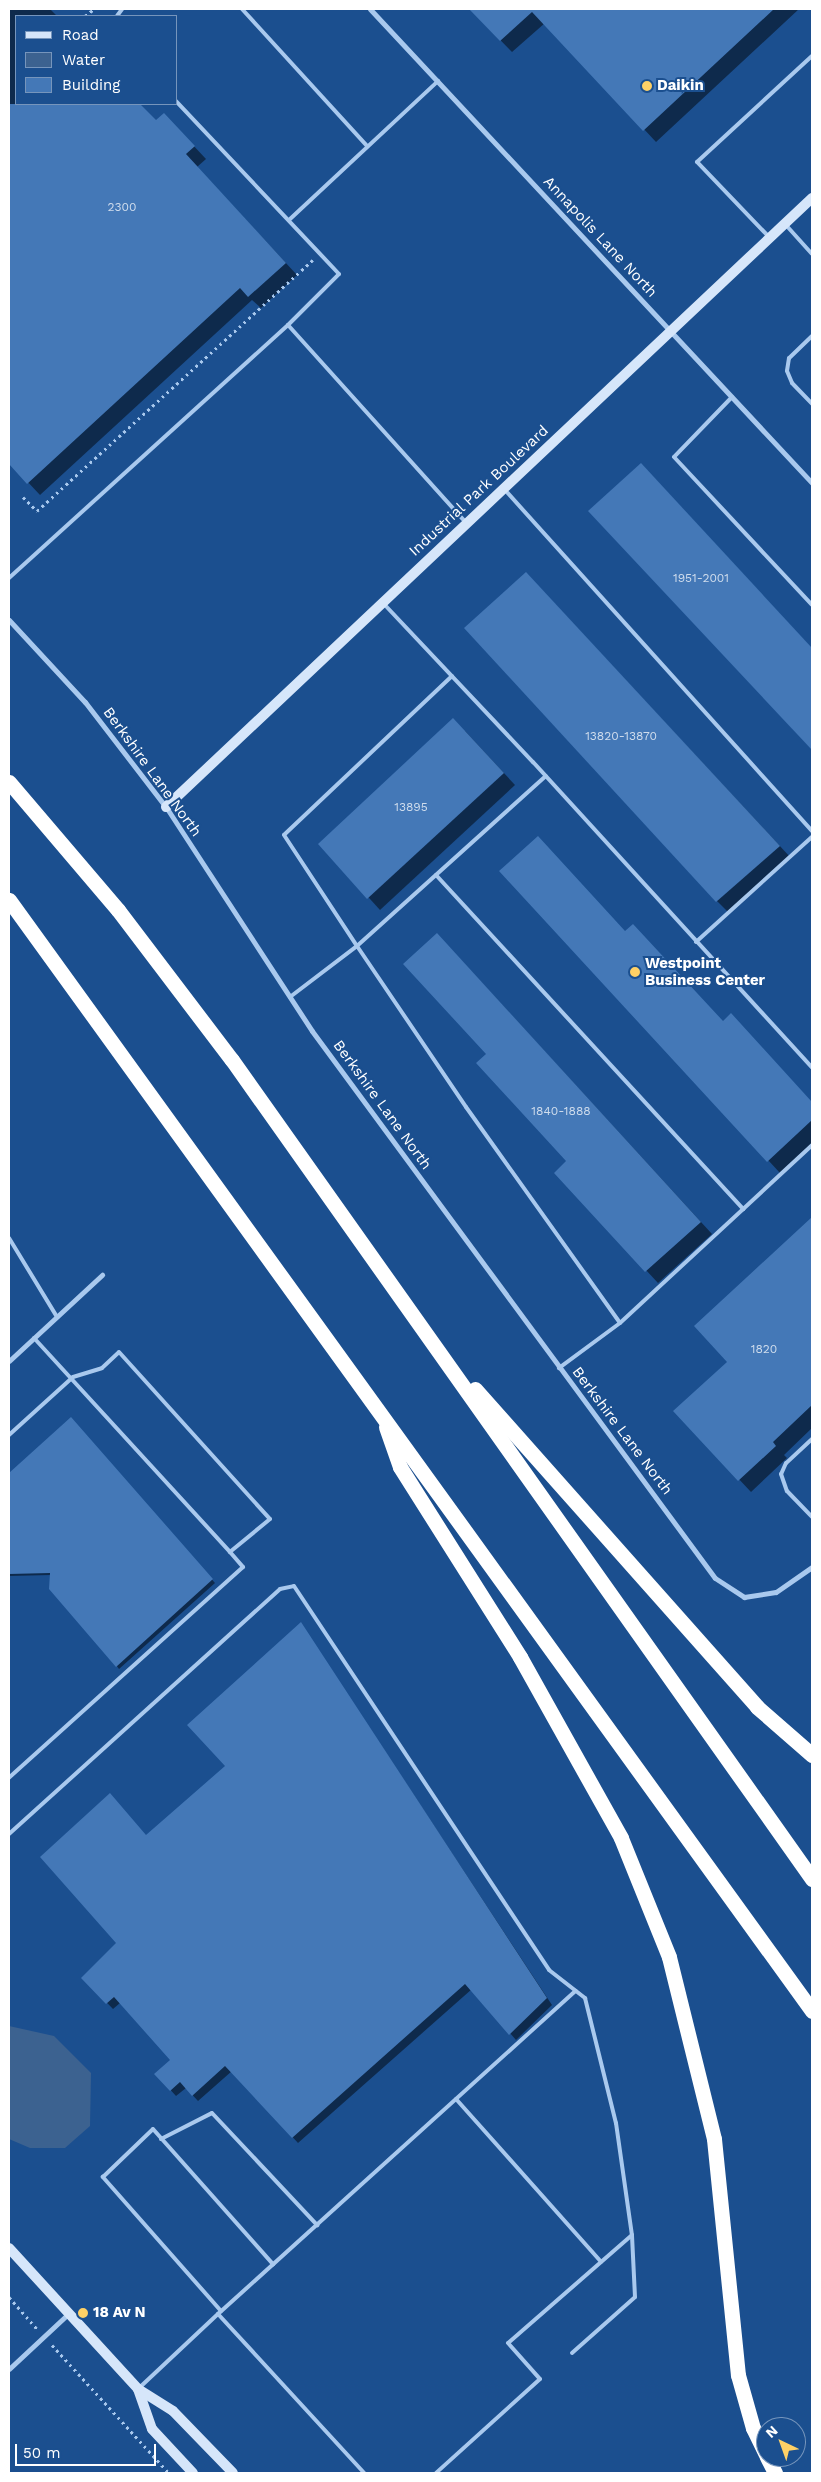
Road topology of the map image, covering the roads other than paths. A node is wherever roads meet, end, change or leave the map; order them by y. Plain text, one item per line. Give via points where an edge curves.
1 (242, 9) edge
2 (370, 9) edge
3 (812, 56) edge
4 (438, 81) junction
5 (178, 102) edge
6 (367, 146) junction
7 (812, 198) edge
8 (289, 220) junction
9 (785, 224) junction
10 (770, 238) junction
11 (812, 254) edge
12 (288, 325) junction
13 (672, 332) junction
14 (812, 336) edge
15 (732, 397) junction
16 (812, 404) edge
17 (812, 483) edge
18 (503, 489) junction
19 (466, 523) junction
20 (9, 578) edge
21 (382, 602) junction
22 (812, 605) edge
23 (9, 620) edge
24 (452, 676) junction
25 (546, 776) junction
26 (9, 782) edge
27 (166, 807) junction
28 (812, 831) edge
29 (812, 836) edge
30 (436, 875) junction
31 (9, 900) edge
32 (696, 942) junction
33 (357, 946) junction
34 (290, 997) junction
35 (812, 1068) edge
36 (812, 1145) edge
37 (743, 1209) junction
38 (9, 1238) edge
39 (102, 1275) dead end
40 (57, 1317) junction
41 (620, 1323) junction
42 (422, 1326) junction
43 (34, 1338) junction
44 (9, 1361) edge
45 (559, 1368) junction
46 (73, 1377) junction
47 (380, 1411) junction
48 (9, 1435) edge
49 (812, 1439) edge
50 (812, 1517) edge
51 (230, 1552) junction
52 (812, 1567) edge
53 (812, 1755) edge
54 (9, 1778) edge
55 (9, 1834) edge
56 (812, 1879) edge
57 (576, 1991) junction
58 (812, 2011) edge
59 (456, 2099) junction
60 (162, 2138) junction
61 (317, 2225) junction
62 (632, 2235) junction
63 (9, 2248) edge
64 (601, 2262) junction
65 (273, 2264) junction
66 (220, 2313) junction
67 (68, 2314) junction
68 (572, 2353) dead end
69 (9, 2369) edge
70 (138, 2389) junction
71 (756, 2434) edge
72 (194, 2473) edge
73 (233, 2473) edge
74 (364, 2473) edge
75 (436, 2473) edge

1 - 6 lane
2 - 4 street, Annapolis Lane North
3 - 10 lane via 697,162
4 - 6 lane
4 - 13 street, Annapolis Lane North
5 - 8 lane
6 - 8 lane
7 - 9 street, Industrial Park Boulevard
8 - 12 lane via 339,274
9 - 10 street, Industrial Park Boulevard
9 - 11 lane
10 - 13 street, Industrial Park Boulevard
12 - 19 lane
12 - 20 lane
13 - 15 street, Annapolis Lane North
13 - 18 street, Industrial Park Boulevard
14 - 16 lane via 789,358 787,371 792,383
15 - 17 street, Annapolis Lane North
15 - 22 lane via 674,457
18 - 19 street, Industrial Park Boulevard
18 - 28 lane
19 - 21 street, Industrial Park Boulevard
21 - 24 lane
21 - 27 street, Industrial Park Boulevard
23 - 27 street, Berkshire Lane North via 85,702
24 - 25 lane
24 - 33 lane via 284,835
25 - 30 lane
25 - 32 lane
26 - 42 highway via 118,910 232,1060
27 - 34 street, Berkshire Lane North
29 - 32 lane
30 - 33 lane
30 - 37 lane
31 - 47 highway
32 - 35 lane
33 - 34 lane
33 - 41 lane via 466,1107
34 - 45 street, Berkshire Lane North
36 - 37 lane
37 - 41 lane
38 - 40 lane
39 - 40 street
40 - 43 street
41 - 45 lane
42 - 53 highway via 528,1453 757,1707
42 - 56 highway
43 - 44 street
43 - 46 lane
45 - 52 street, Berkshire Lane North via 716,1578 744,1597 776,1592
46 - 48 lane
46 - 51 lane
46 - 51 lane via 102,1368 119,1352 270,1519
47 - 58 highway
47 - 71 highway via 400,1468 520,1657 621,1838 669,1957 714,2139 738,2375
49 - 50 lane via 786,1464 781,1474 787,1491
51 - 54 lane via 243,1567
55 - 57 lane via 280,1589 294,1586 549,1970
57 - 59 lane
57 - 62 lane via 586,1998 616,2123
59 - 61 lane
59 - 64 lane
60 - 61 lane via 212,2113
60 - 65 lane
60 - 66 lane via 153,2129 103,2177
61 - 65 lane
62 - 64 lane
62 - 68 lane via 635,2297
63 - 67 street
64 - 75 lane via 508,2343 540,2379
65 - 66 lane
66 - 70 lane
66 - 74 lane
67 - 69 street
67 - 70 street
70 - 72 street via 152,2428
70 - 73 street via 173,2411

